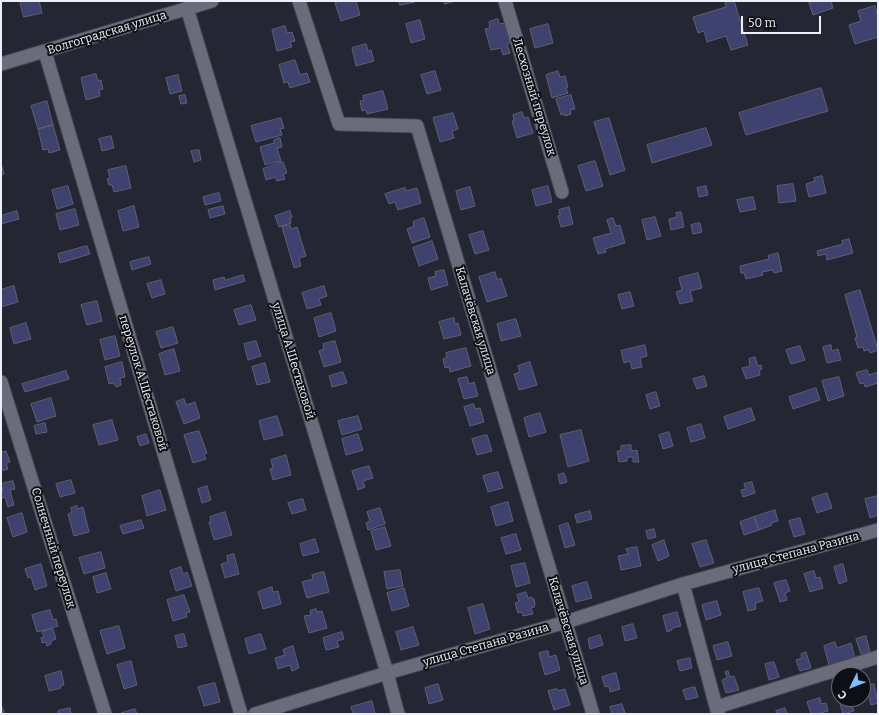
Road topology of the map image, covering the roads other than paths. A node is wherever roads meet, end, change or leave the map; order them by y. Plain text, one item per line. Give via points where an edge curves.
1 (212, 1) edge
2 (299, 1) edge
3 (505, 1) edge
4 (187, 8) junction
5 (44, 52) junction
6 (1, 64) edge
7 (562, 192) dead end
8 (1, 382) edge
9 (878, 530) edge
10 (683, 584) junction
11 (566, 622) junction
12 (878, 657) edge
13 (387, 673) junction
14 (718, 711) edge
15 (105, 714) edge
16 (241, 714) edge
17 (255, 714) edge
18 (398, 714) edge
19 (593, 714) edge

1 - 4 street, Волгоградская улица
2 - 11 street, Калачёвская улица via 339,124 417,126
3 - 7 street, Лесхозный переулок
4 - 5 street, Волгоградская улица
4 - 13 street, улица А.Шестаковой
5 - 6 street, Волгоградская улица
5 - 16 street, переулок А.Шестаковой
8 - 15 street, Солнечный переулок
9 - 10 street, улица Степана Разина
10 - 11 street, улица Степана Разина
10 - 14 street
11 - 13 street, улица Степана Разина
11 - 19 street, Калачёвская улица
12 - 14 street
13 - 17 street, улица Степана Разина
13 - 18 street, улица А.Шестаковой

